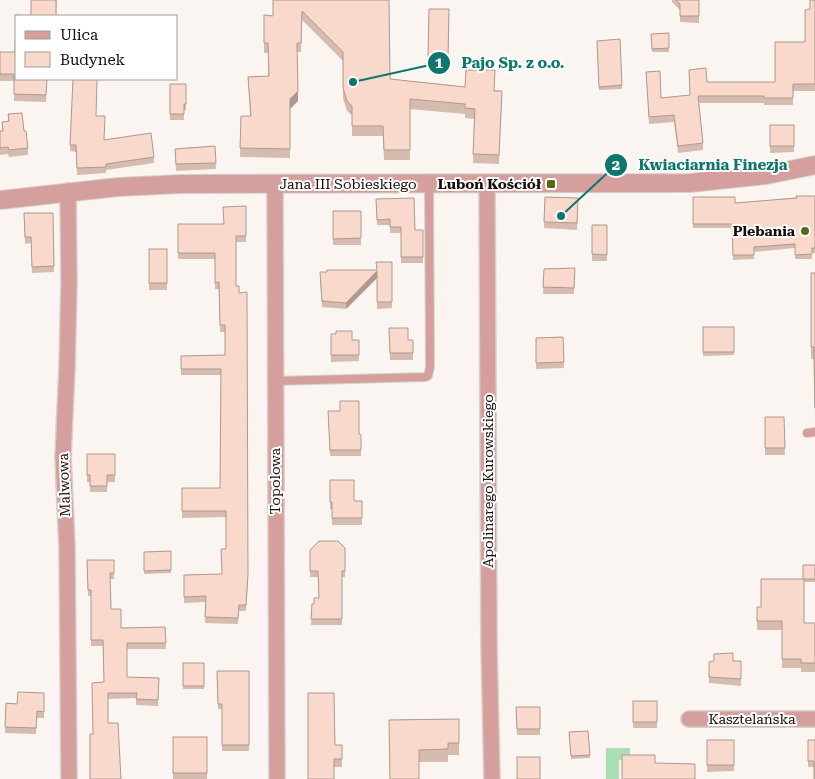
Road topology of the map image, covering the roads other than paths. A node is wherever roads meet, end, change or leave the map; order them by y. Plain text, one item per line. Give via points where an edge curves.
1 (815, 165) edge
2 (275, 184) junction
3 (429, 184) junction
4 (487, 184) junction
5 (68, 191) junction
6 (0, 200) edge
7 (275, 381) junction
8 (689, 719) dead end
9 (815, 719) edge
10 (69, 779) edge
11 (277, 779) edge
12 (492, 779) edge

1 - 4 street, Jana III Sobieskiego via 766,175 697,182
2 - 3 street, Jana III Sobieskiego
2 - 5 street, Jana III Sobieskiego via 143,185
2 - 7 street, Topolowa
3 - 4 street, Jana III Sobieskiego
3 - 7 lane via 428,376
4 - 12 street, Apolinarego Kurowskiego
5 - 6 street, Jana III Sobieskiego
5 - 10 street, Malwowa via 69,292 63,457
7 - 11 street, Topolowa
8 - 9 street, Kasztelańska

